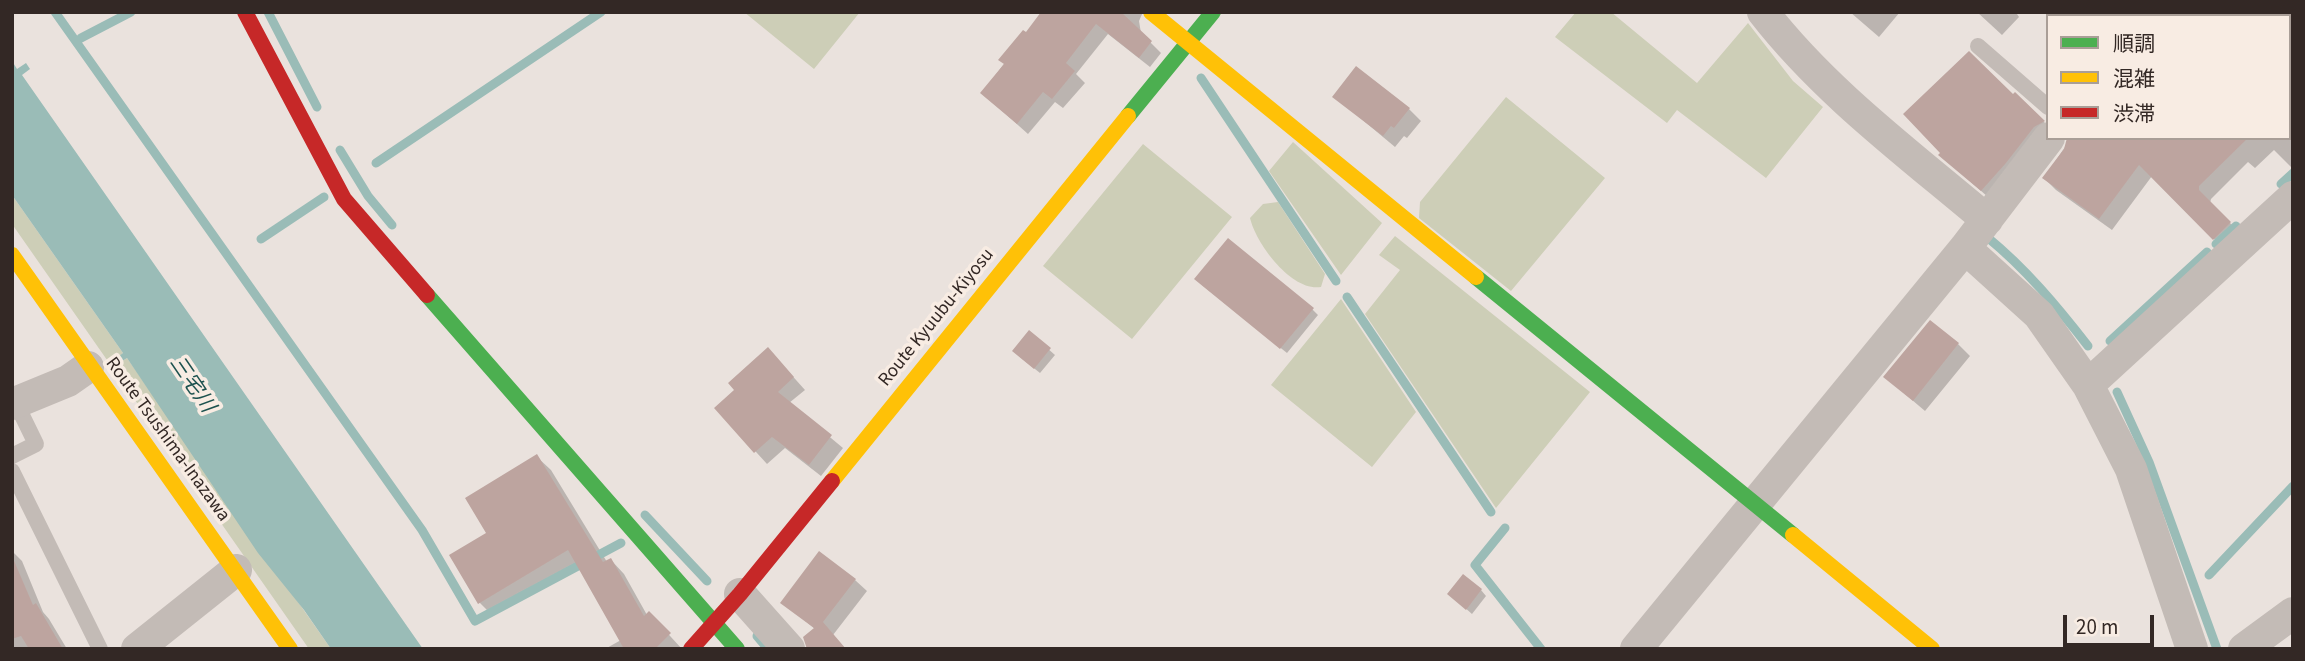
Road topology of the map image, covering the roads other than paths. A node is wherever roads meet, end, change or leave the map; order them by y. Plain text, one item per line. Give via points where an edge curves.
1 (245, 12) edge
2 (1151, 12) edge
3 (1213, 12) edge
4 (1763, 12) edge
5 (1189, 43) junction
6 (1978, 46) dead end
7 (2046, 105) edge
8 (2047, 140) edge
9 (2293, 197) edge
10 (1987, 220) junction
11 (1965, 248) junction
12 (12, 255) edge
13 (88, 367) junction
14 (2088, 385) junction
15 (14, 404) edge
16 (12, 456) edge
17 (12, 471) edge
18 (1755, 504) junction
19 (236, 569) junction
20 (740, 594) junction
21 (2293, 613) edge
22 (715, 623) junction
23 (100, 649) edge
24 (137, 649) edge
25 (290, 649) edge
26 (691, 649) edge
27 (737, 649) edge
28 (789, 649) edge
29 (1636, 649) edge
30 (1932, 649) edge
31 (2192, 649) edge
32 (2244, 649) edge

1 - 22 street via 344,199
2 - 5 street
3 - 5 street, Route Kyuubu-Kiyosu
4 - 10 street via 1842,98
5 - 18 street
5 - 20 street, Route Kyuubu-Kiyosu
6 - 7 lane
8 - 10 street
9 - 14 street
10 - 11 street
11 - 14 street via 2039,315
11 - 18 street
12 - 13 street, Route Tsushima-Inazawa
13 - 15 street via 68,381
13 - 19 street, Route Tsushima-Inazawa
14 - 31 street via 2132,469
15 - 16 lane via 36,444
17 - 23 lane
18 - 29 street
18 - 30 street
19 - 24 street
19 - 25 street, Route Tsushima-Inazawa
20 - 22 street, Route Kyuubu-Kiyosu
20 - 28 street
21 - 32 street
22 - 26 street, Route Kyuubu-Kiyosu
22 - 27 street

